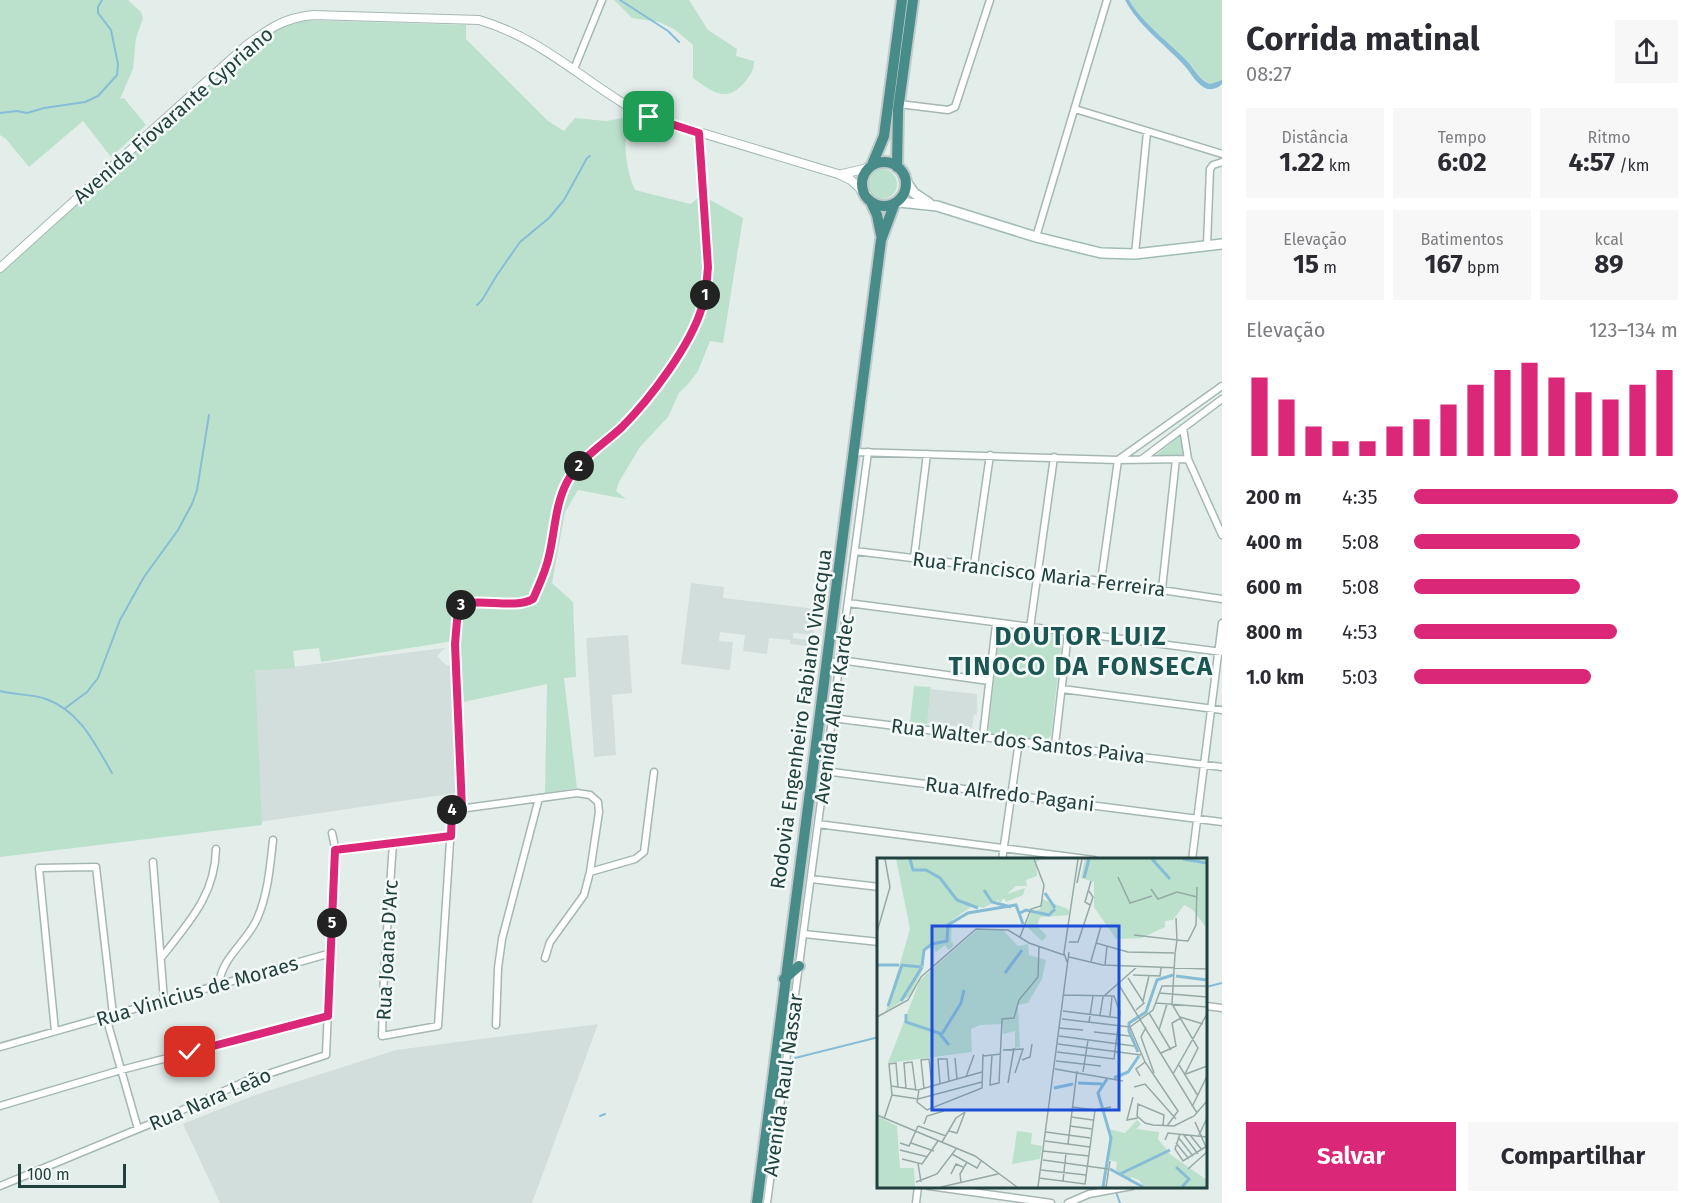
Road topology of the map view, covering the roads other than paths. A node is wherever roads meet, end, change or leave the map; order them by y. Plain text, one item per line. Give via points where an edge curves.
1 (602, 0) edge
2 (902, 0) edge
3 (913, 0) edge
4 (990, 0) edge
5 (1107, 0) edge
6 (574, 69) junction
7 (899, 104) junction
8 (1075, 109) junction
9 (1147, 132) junction
10 (699, 133) junction
11 (1222, 154) edge
12 (1222, 162) edge
13 (870, 167) junction
14 (897, 167) junction
15 (838, 174) junction
16 (904, 180) junction
17 (868, 197) junction
18 (897, 203) junction
19 (937, 206) junction
20 (1036, 237) junction
21 (881, 240) junction
22 (1222, 244) edge
23 (1208, 245) junction
24 (1135, 254) junction
25 (0, 268) edge
26 (1222, 386) edge
27 (1222, 399) edge
28 (1197, 404) junction
29 (1204, 412) junction
30 (1183, 428) junction
31 (855, 452) junction
32 (868, 452) junction
33 (927, 454) junction
34 (990, 455) junction
35 (1054, 457) junction
36 (1142, 459) junction
37 (1176, 459) junction
38 (1188, 459) junction
39 (1118, 460) junction
40 (1222, 535) edge
41 (855, 551) junction
42 (914, 558) junction
43 (974, 566) junction
44 (1038, 573) junction
45 (1101, 581) junction
46 (1162, 589) junction
47 (1222, 599) edge
48 (848, 603) junction
49 (1222, 623) edge
50 (996, 624) junction
51 (1030, 628) junction
52 (1068, 633) junction
53 (1220, 652) edge
54 (840, 660) junction
55 (826, 665) junction
56 (989, 681) junction
57 (1062, 689) junction
58 (1211, 709) junction
59 (1222, 710) edge
60 (832, 718) junction
61 (983, 736) junction
62 (1019, 741) junction
63 (1055, 745) junction
64 (1203, 764) junction
65 (1222, 767) edge
66 (824, 771) junction
67 (654, 772) dead end
68 (1011, 794) junction
69 (539, 798) junction
70 (462, 809) junction
71 (1196, 819) junction
72 (1222, 822) edge
73 (818, 824) junction
74 (332, 833) dead end
75 (451, 836) junction
76 (273, 840) dead end
77 (393, 843) junction
78 (216, 849) dead end
79 (1004, 849) junction
80 (335, 850) junction
81 (1002, 858) edge
82 (1078, 858) edge
83 (1192, 858) edge
84 (153, 862) dead end
85 (591, 872) junction
86 (811, 879) junction
87 (877, 887) edge
88 (804, 934) junction
89 (877, 942) edge
90 (331, 953) junction
91 (161, 958) junction
92 (544, 958) dead end
93 (799, 966) junction
94 (784, 979) junction
95 (219, 984) junction
96 (165, 1000) junction
97 (1207, 1006) edge
98 (1222, 1008) edge
99 (109, 1016) junction
100 (328, 1016) junction
101 (496, 1025) dead end
102 (55, 1031) junction
103 (0, 1047) edge
104 (121, 1070) junction
105 (0, 1106) edge
106 (138, 1129) junction
107 (769, 1147) junction
108 (0, 1186) edge
109 (918, 1188) edge
110 (943, 1188) edge
111 (1120, 1188) edge
112 (757, 1203) edge
113 (767, 1203) edge
114 (916, 1203) edge
115 (1051, 1203) edge
116 (1068, 1203) edge

1 - 6 street
2 - 13 highway via 884,136
3 - 7 highway
4 - 7 street via 955,107 948,110
5 - 8 street
6 - 10 street, Avenida Fiovarante Cypriano via 636,111
6 - 25 street, Avenida Fiovarante Cypriano via 526,38 479,20 313,15 285,20 247,45
7 - 14 highway
8 - 9 street
8 - 20 street
9 - 11 street
9 - 24 street
10 - 15 street, Avenida Fiovarante Cypriano
10 - 70 street via 708,267 702,309 691,333 657,387 568,481 559,501 549,556 533,599 517,605 470,602 458,609 455,644
12 - 23 street via 1210,169
13 - 14 highway via 882,162
13 - 15 street
13 - 17 highway via 863,183
14 - 16 highway
15 - 17 street via 851,180
16 - 18 highway via 906,189
16 - 19 main road via 914,193
17 - 18 highway via 883,207
17 - 21 highway, Rodovia Engenheiro Fabiano Vivacqua via 877,215
18 - 19 main road
18 - 21 highway, Rodovia Engenheiro Fabiano Vivacqua
19 - 20 main road
20 - 24 main road via 1101,253
21 - 31 highway, Rodovia Engenheiro Fabiano Vivacqua
22 - 23 main road
23 - 24 main road
26 - 28 street
27 - 29 street
28 - 29 street
28 - 39 street
29 - 30 street
30 - 36 street
30 - 38 street
31 - 32 street
31 - 55 highway, Rodovia Engenheiro Fabiano Vivacqua
32 - 33 street
32 - 41 street, Avenida Allan Kardec
33 - 34 street
33 - 42 street
34 - 35 street
34 - 43 street
35 - 39 street
35 - 44 street
36 - 37 street
36 - 39 street
37 - 38 street
37 - 46 street
38 - 40 street
39 - 45 street
41 - 42 street, Rua Francisco Maria Ferreira
41 - 48 street, Avenida Allan Kardec
42 - 43 street, Rua Francisco Maria Ferreira
43 - 44 street, Rua Francisco Maria Ferreira
44 - 45 street, Rua Francisco Maria Ferreira
44 - 51 street
45 - 46 street, Rua Francisco Maria Ferreira
46 - 47 street, Rua Francisco Maria Ferreira
48 - 50 street
48 - 54 street, Avenida Allan Kardec
49 - 53 street
50 - 51 street
50 - 56 street
51 - 52 street
52 - 53 street
52 - 57 street
53 - 58 street
54 - 55 street
54 - 56 street
54 - 60 street, Avenida Allan Kardec
55 - 94 highway, Rodovia Engenheiro Fabiano Vivacqua
56 - 61 street
57 - 58 street
57 - 63 street
58 - 59 street
58 - 64 street
60 - 61 street, Rua Walter dos Santos Paiva
60 - 66 street, Avenida Allan Kardec
61 - 62 street, Rua Walter dos Santos Paiva
62 - 63 street, Rua Walter dos Santos Paiva
62 - 68 street
63 - 64 street, Rua Walter dos Santos Paiva
64 - 65 street, Rua Walter dos Santos Paiva
64 - 71 street
66 - 68 street, Rua Alfredo Pagani
66 - 73 street, Avenida Allan Kardec
67 - 85 street via 644,852 635,859
68 - 71 street, Rua Alfredo Pagani
68 - 79 street
69 - 70 street
69 - 85 street via 584,793 598,802
69 - 101 street via 502,939
70 - 75 street via 452,810
71 - 72 street, Rua Alfredo Pagani
71 - 83 street
73 - 79 street
73 - 86 street, Avenida Allan Kardec
74 - 80 street
75 - 77 street
75 - 77 street, Rua Joana D'Arc via 438,1026 382,1036
76 - 95 street via 267,890 257,918 225,963
77 - 80 street
78 - 91 street via 216,866 207,894
79 - 81 street
79 - 82 street
80 - 90 street
84 - 91 street
85 - 92 street via 584,895 550,942
86 - 87 street
86 - 88 street, Avenida Allan Kardec
88 - 89 street
88 - 93 street, Avenida Allan Kardec
90 - 95 street, Rua Vinicius de Moraes
90 - 100 street, Rua Nara Leão
91 - 96 street
93 - 94 highway
93 - 107 street, Avenida Raul Nassar
94 - 107 highway, Rodovia Engenheiro Fabiano Vivacqua
95 - 96 street, Rua Vinicius de Moraes
96 - 99 street, Rua Vinicius de Moraes
97 - 98 street
99 - 102 street, Rua Vinicius de Moraes
99 - 102 street via 96,867 39,868
99 - 104 street
100 - 104 street
100 - 106 street, Rua Nara Leão via 326,1055 246,1082
102 - 103 street, Rua Vinicius de Moraes
104 - 105 street
104 - 106 street
106 - 108 street, Rua Nara Leão
107 - 112 highway, Rodovia Engenheiro Fabiano Vivacqua
107 - 113 street, Avenida Raul Nassar
109 - 114 street
110 - 115 street
111 - 116 street

